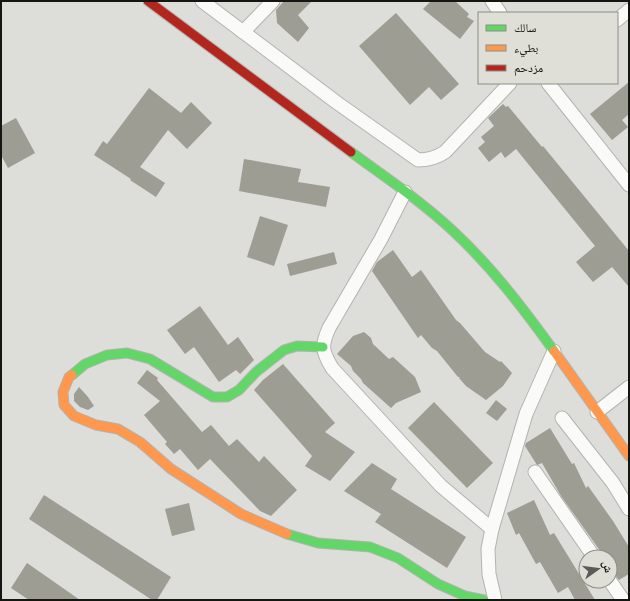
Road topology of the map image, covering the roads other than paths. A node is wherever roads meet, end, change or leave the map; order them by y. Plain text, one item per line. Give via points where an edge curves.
1 (148, 1) edge
2 (202, 1) edge
3 (272, 1) edge
4 (492, 1) edge
5 (629, 10) edge
6 (499, 12) edge
7 (618, 19) edge
8 (243, 32) junction
9 (509, 84) edge
10 (550, 84) edge
11 (559, 89) edge
12 (629, 185) edge
13 (405, 192) junction
14 (323, 347) junction
15 (554, 351) junction
16 (629, 387) edge
17 (597, 412) junction
18 (562, 418) dead end
19 (629, 456) edge
20 (535, 472) dead end
21 (629, 510) edge
22 (492, 529) junction
23 (588, 549) edge
24 (615, 589) edge
25 (484, 600) edge
26 (495, 600) edge
27 (623, 600) edge

1 - 13 street
2 - 8 street
3 - 8 street
4 - 6 street
5 - 7 street
8 - 9 street via 418,160 428,160 445,152
10 - 11 street
11 - 12 street
13 - 14 street via 330,328
13 - 15 street via 452,230 494,273
14 - 22 street via 332,368 441,486
14 - 25 street via 297,346 284,350 227,397 213,397 150,360 127,353 107,355 85,364 69,377 63,392 64,405 74,416 118,429 140,442 171,469 241,514 291,536 318,543 370,547 398,558 438,584 465,596
15 - 17 street
15 - 22 street via 526,414
16 - 17 street
17 - 19 street
18 - 21 street via 613,483
20 - 23 street
22 - 26 street via 488,549 489,574
24 - 27 street

